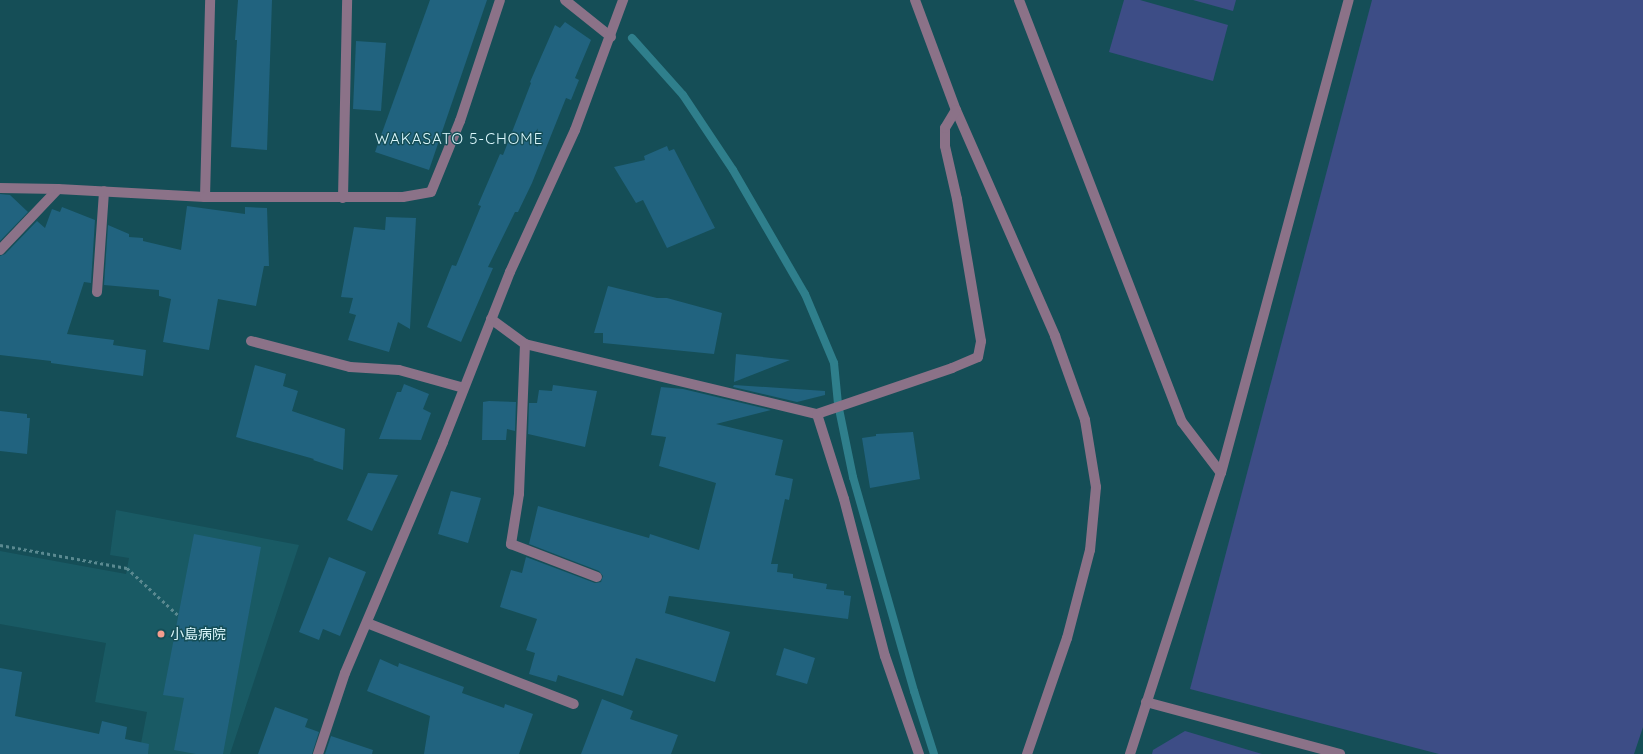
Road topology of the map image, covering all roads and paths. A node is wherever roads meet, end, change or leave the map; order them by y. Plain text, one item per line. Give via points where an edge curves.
1 (210, 0) edge
2 (346, 0) edge
3 (500, 0) edge
4 (565, 0) edge
5 (623, 0) edge
6 (915, 0) edge
7 (1019, 0) edge
8 (1349, 0) edge
9 (611, 37) junction
10 (956, 110) junction
11 (0, 188) edge
12 (58, 189) junction
13 (104, 191) junction
14 (205, 197) junction
15 (343, 198) junction
16 (0, 250) edge
17 (97, 292) dead end
18 (490, 319) junction
19 (251, 341) dead end
20 (525, 344) junction
21 (464, 388) junction
22 (817, 414) junction
23 (1221, 473) junction
24 (0, 545) edge
25 (597, 577) dead end
26 (178, 615) dead end
27 (367, 623) junction
28 (1146, 702) junction
29 (574, 704) dead end
30 (318, 754) edge
31 (919, 754) edge
32 (1027, 754) edge
33 (1130, 754) edge
34 (1340, 754) edge

1 - 14 street
2 - 15 street
3 - 15 street via 460,120 431,192 403,198
4 - 9 street
5 - 9 street
6 - 10 street
7 - 23 street via 1182,422
8 - 23 street
9 - 18 street via 575,130
10 - 22 street via 945,128 945,146 957,199 981,341 978,357
10 - 32 street via 1055,336 1085,420 1096,487 1090,550 1067,638
11 - 12 street
12 - 13 street
12 - 16 street
13 - 14 street
13 - 17 street
14 - 15 street
18 - 20 street
18 - 21 street
19 - 21 street via 350,367 399,370
20 - 22 street
20 - 25 street via 519,494 511,544
21 - 27 street
22 - 31 street via 844,499 885,656
23 - 28 street
24 - 26 path via 127,568
27 - 29 street
27 - 30 street via 345,674
28 - 33 street
28 - 34 street

